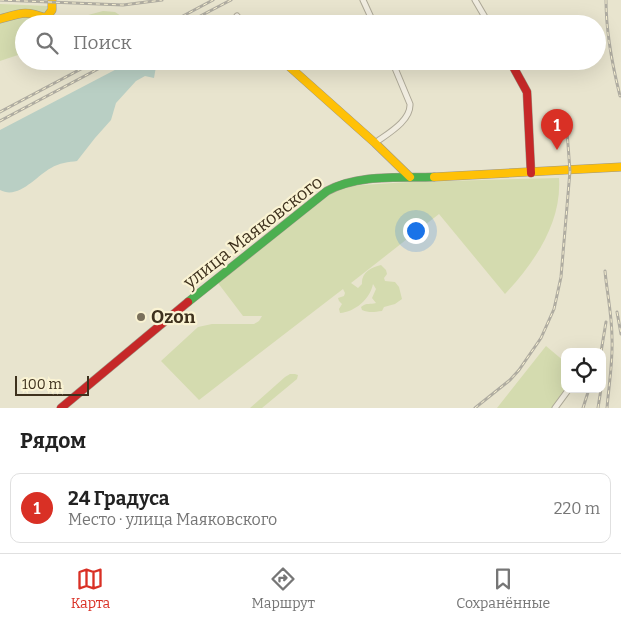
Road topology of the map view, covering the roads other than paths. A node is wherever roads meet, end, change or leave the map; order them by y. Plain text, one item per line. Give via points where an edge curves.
1 (52, 0) edge
2 (363, 0) edge
3 (474, 0) edge
4 (15, 15) edge
5 (16, 15) edge
6 (37, 15) edge
7 (50, 15) edge
8 (370, 15) edge
9 (483, 15) edge
10 (0, 19) edge
11 (293, 70) edge
12 (396, 70) edge
13 (515, 70) edge
14 (375, 143) junction
15 (621, 167) edge
16 (531, 173) junction
17 (410, 177) junction
18 (565, 393) edge
19 (61, 408) edge
20 (555, 408) edge

1 - 7 street
2 - 8 street
3 - 9 street
4 - 10 street
5 - 6 street via 28,12
11 - 14 street
12 - 14 street via 411,108 399,125
13 - 16 street via 527,92
14 - 17 street
15 - 16 street, улица Маяковского
16 - 17 street, улица Маяковского
17 - 19 street, улица Маяковского via 349,181 327,191
18 - 20 street

